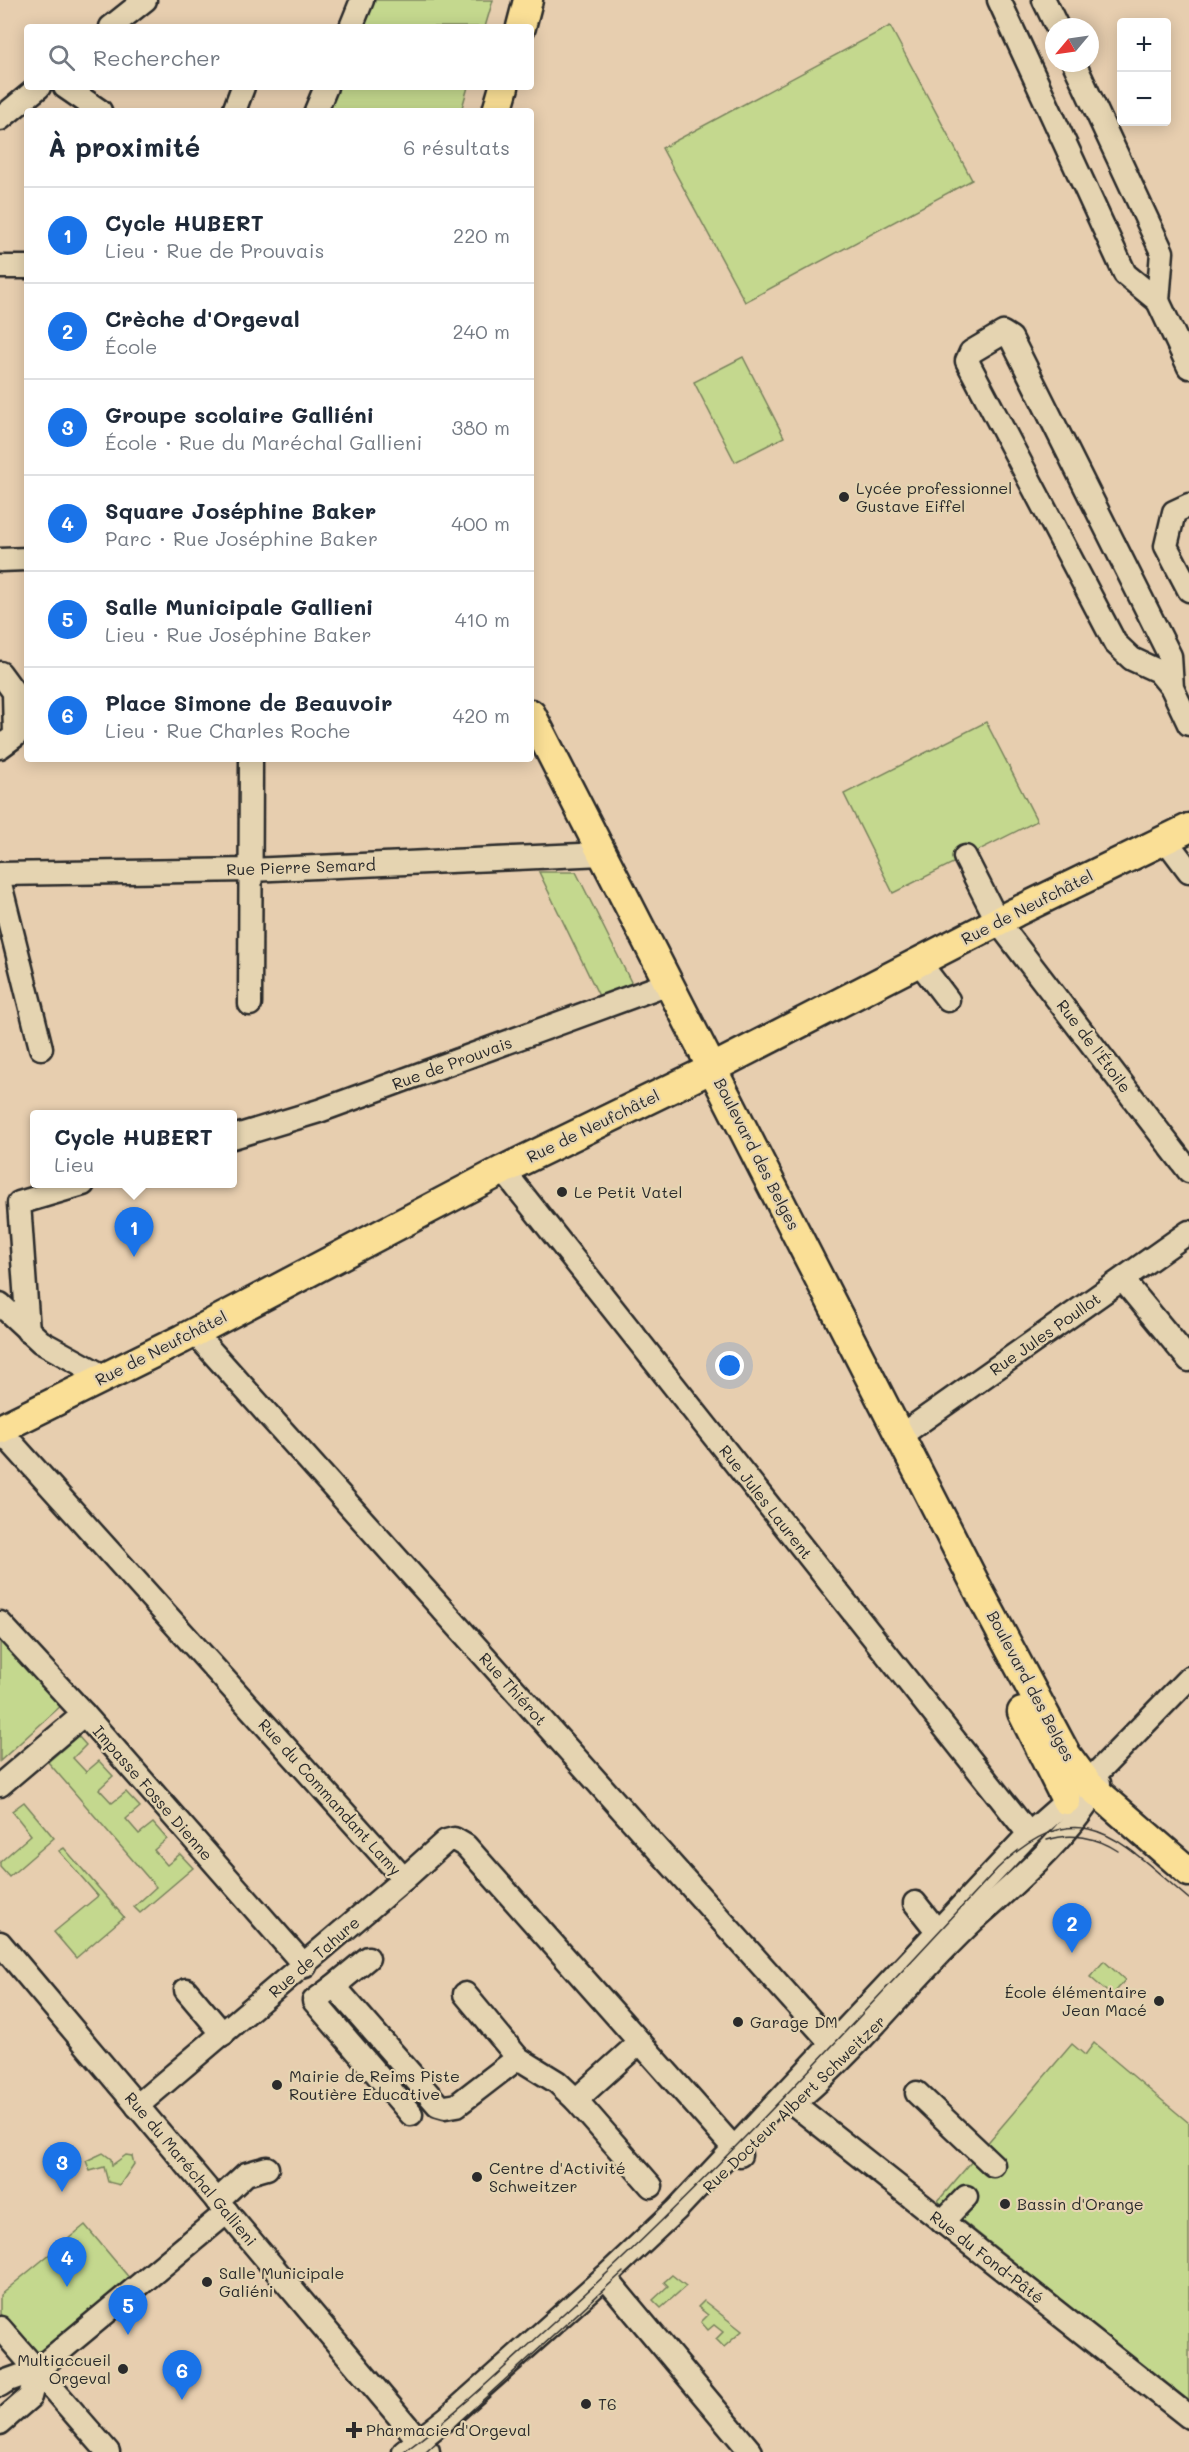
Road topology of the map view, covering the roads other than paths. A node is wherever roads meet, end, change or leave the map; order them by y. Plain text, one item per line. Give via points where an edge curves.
1 (145, 0) edge
2 (362, 0) edge
3 (528, 0) edge
4 (999, 0) edge
5 (1044, 0) edge
6 (1053, 18) edge
7 (115, 24) edge
8 (352, 24) edge
9 (522, 24) edge
10 (1078, 72) edge
11 (35, 90) edge
12 (69, 90) edge
13 (242, 90) edge
14 (325, 90) edge
15 (503, 90) edge
16 (96, 108) edge
17 (235, 108) edge
18 (317, 108) edge
19 (498, 108) edge
20 (0, 119) edge
21 (0, 267) edge
22 (24, 267) edge
23 (1158, 301) junction
24 (1189, 367) edge
25 (1189, 505) edge
26 (24, 559) edge
27 (0, 560) edge
28 (1189, 590) edge
29 (0, 673) edge
30 (1173, 688) junction
31 (534, 720) edge
32 (1189, 724) edge
33 (0, 747) edge
34 (251, 762) edge
35 (1177, 833) edge
36 (603, 854) junction
37 (965, 857) dead end
38 (250, 870) junction
39 (1189, 871) edge
40 (0, 874) edge
41 (0, 884) edge
42 (998, 921) junction
43 (919, 962) junction
44 (669, 983) junction
45 (948, 1000) dead end
46 (250, 1004) dead end
47 (41, 1048) dead end
48 (713, 1068) junction
49 (237, 1136) edge
50 (503, 1170) junction
51 (1189, 1171) edge
52 (70, 1188) edge
53 (1189, 1232) edge
54 (1123, 1280) junction
55 (0, 1304) edge
56 (198, 1330) junction
57 (28, 1331) junction
58 (1189, 1360) edge
59 (105, 1377) junction
60 (0, 1429) edge
61 (900, 1436) junction
62 (0, 1623) edge
63 (1189, 1678) edge
64 (84, 1714) junction
65 (0, 1785) edge
66 (1083, 1791) junction
67 (1029, 1834) junction
68 (1189, 1872) edge
69 (404, 1879) junction
70 (915, 1903) dead end
71 (938, 1932) junction
72 (0, 1943) edge
73 (368, 1958) dead end
74 (305, 1966) junction
75 (334, 1986) junction
76 (186, 1990) dead end
77 (465, 1994) dead end
78 (223, 2034) junction
79 (639, 2043) junction
80 (833, 2045) junction
81 (518, 2058) junction
82 (917, 2093) dead end
83 (576, 2100) junction
84 (789, 2100) junction
85 (137, 2106) junction
86 (411, 2114) dead end
87 (737, 2152) junction
88 (993, 2164) dead end
89 (267, 2168) dead end
90 (651, 2186) dead end
91 (966, 2196) dead end
92 (222, 2206) junction
93 (942, 2222) junction
94 (607, 2281) junction
95 (0, 2328) edge
96 (37, 2370) junction
97 (0, 2385) edge
98 (1189, 2417) edge
99 (0, 2423) edge
100 (420, 2449) edge
101 (103, 2450) edge
102 (752, 2452) edge

1 - 7 street
2 - 8 street
3 - 9 main road
4 - 23 street via 1125,274
5 - 6 street
10 - 23 street via 1162,252
11 - 20 street
12 - 16 street
13 - 17 street
14 - 18 street
15 - 19 main road
21 - 22 street
23 - 24 street
25 - 28 street via 1174,512 1166,546
26 - 27 street
29 - 33 street via 14,692 15,736
30 - 30 street via 1158,671 1132,659 1115,643 967,361 970,352 1003,333 1011,338 1170,656
30 - 32 street
31 - 36 main road, Boulevard des Belges
34 - 38 street
35 - 39 street
35 - 42 main road, Rue de Neufchâtel
36 - 38 street, Rue Pierre Semard
36 - 44 main road, Boulevard des Belges
37 - 42 street, Rue de l'Étoile
38 - 40 street, Rue Pierre Semard
38 - 46 street
41 - 47 street
42 - 43 main road, Rue de Neufchâtel
42 - 51 street, Rue de l'Étoile
43 - 45 street
43 - 48 main road, Rue de Neufchâtel
44 - 48 main road, Boulevard des Belges
44 - 49 street, Rue de Prouvais via 319,1111
48 - 50 main road, Rue de Neufchâtel
48 - 61 main road, Boulevard des Belges
50 - 56 main road, Rue de Neufchâtel
50 - 67 street, Rue Jules Laurent
52 - 57 street via 19,1203
53 - 54 street, Rue Jules Poullot
54 - 58 street
54 - 61 street, Rue Jules Poullot
55 - 57 street
56 - 59 main road, Rue de Neufchâtel
56 - 80 street, Rue Thiérot via 202,1341
57 - 59 street
59 - 60 main road, Rue de Neufchâtel
60 - 69 street, Rue du Commandant Lamy
61 - 66 main road, Boulevard des Belges
62 - 64 street, Impasse Fosse Dienne
63 - 66 street
64 - 65 street
64 - 74 street, Impasse Fosse Dienne
66 - 67 street, Rue Docteur Albert Schweitzer
66 - 68 main road, Boulevard des Belges
66 - 84 street, Rue Docteur Albert Schweitzer via 1059,1837 1005,1894 973,1921 844,2059
67 - 71 street, Rue Docteur Albert Schweitzer
69 - 74 street, Rue de Tahure
69 - 79 street, Rue du Commandant Lamy via 446,1841 454,1839 466,1846
70 - 71 street
71 - 80 street, Rue Docteur Albert Schweitzer
72 - 85 street, Rue du Maréchal Gallieni
73 - 75 street
74 - 78 street, Rue de Tahure
75 - 81 street via 438,2105 457,2105
75 - 86 street via 314,2001
76 - 78 street
77 - 81 street
78 - 85 street, Rue de Tahure
79 - 83 street
79 - 87 street, Rue du Commandant Lamy
80 - 84 street, Rue Docteur Albert Schweitzer
81 - 83 street via 557,2082
82 - 88 street
83 - 90 street
84 - 87 street, Rue Docteur Albert Schweitzer
84 - 93 street, Rue du Fond-Pâté
85 - 92 street, Rue du Maréchal Gallieni
87 - 94 street, Rue Docteur Albert Schweitzer
89 - 92 street via 246,2174
91 - 93 street
92 - 96 street
92 - 100 street, Rue du Maréchal Gallieni
93 - 98 street, Rue du Fond-Pâté
94 - 100 street, Rue Docteur Albert Schweitzer
94 - 102 street
95 - 96 street
96 - 97 street
96 - 99 street via 30,2397
96 - 101 street

